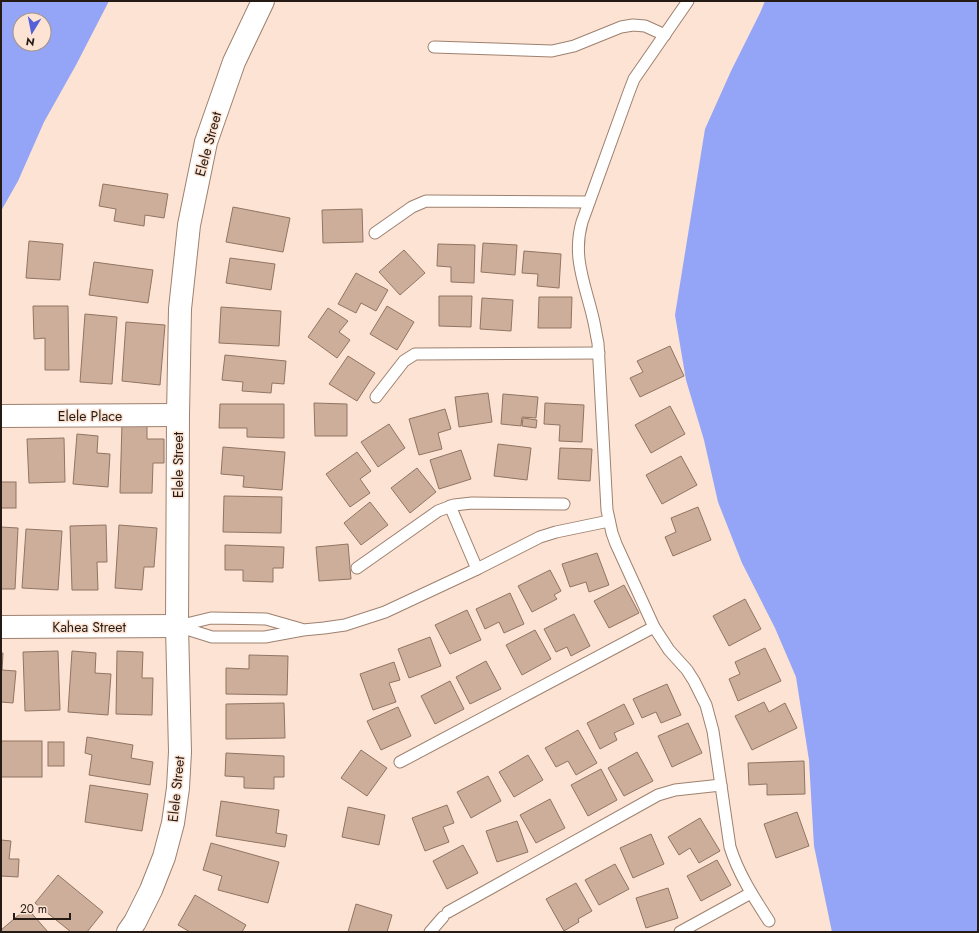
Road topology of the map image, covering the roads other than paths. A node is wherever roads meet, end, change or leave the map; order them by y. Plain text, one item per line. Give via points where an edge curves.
1 (263, 1) edge
2 (688, 1) edge
3 (665, 35) junction
4 (434, 47) dead end
5 (589, 202) junction
6 (375, 233) dead end
7 (599, 353) junction
8 (376, 397) dead end
9 (178, 415) junction
10 (1, 416) edge
11 (564, 504) dead end
12 (450, 506) junction
13 (609, 522) junction
14 (357, 568) dead end
15 (477, 569) junction
16 (177, 626) junction
17 (1, 627) edge
18 (654, 627) junction
19 (303, 630) junction
20 (400, 762) dead end
21 (721, 785) junction
22 (751, 893) junction
23 (769, 922) dead end
24 (128, 932) edge
25 (430, 932) edge
26 (680, 932) edge

1 - 9 street, Elele Street via 234,62 209,135 189,225 180,309
2 - 3 lane
3 - 4 lane via 645,26 633,25 552,51
3 - 5 lane via 641,68 629,92
5 - 6 lane via 430,201 416,205
5 - 7 lane via 579,231 578,252 580,272 593,318
7 - 8 lane via 415,354 404,361
7 - 13 lane
9 - 10 street, Elele Place
9 - 16 street, Elele Street
11 - 12 lane via 472,503
12 - 14 lane via 430,516
12 - 15 lane
13 - 15 lane via 540,537
13 - 18 lane via 616,544
15 - 19 lane via 366,619
16 - 17 street, Kahea Street
16 - 19 lane via 212,637 265,637
16 - 19 lane via 211,618 266,619
16 - 24 street, Elele Street via 180,752 173,823 164,857 151,890
18 - 20 lane
18 - 21 lane via 669,650 687,670 706,705 713,731
21 - 22 lane via 732,856
21 - 25 lane via 674,790 658,795 445,914
22 - 23 lane
22 - 26 lane

